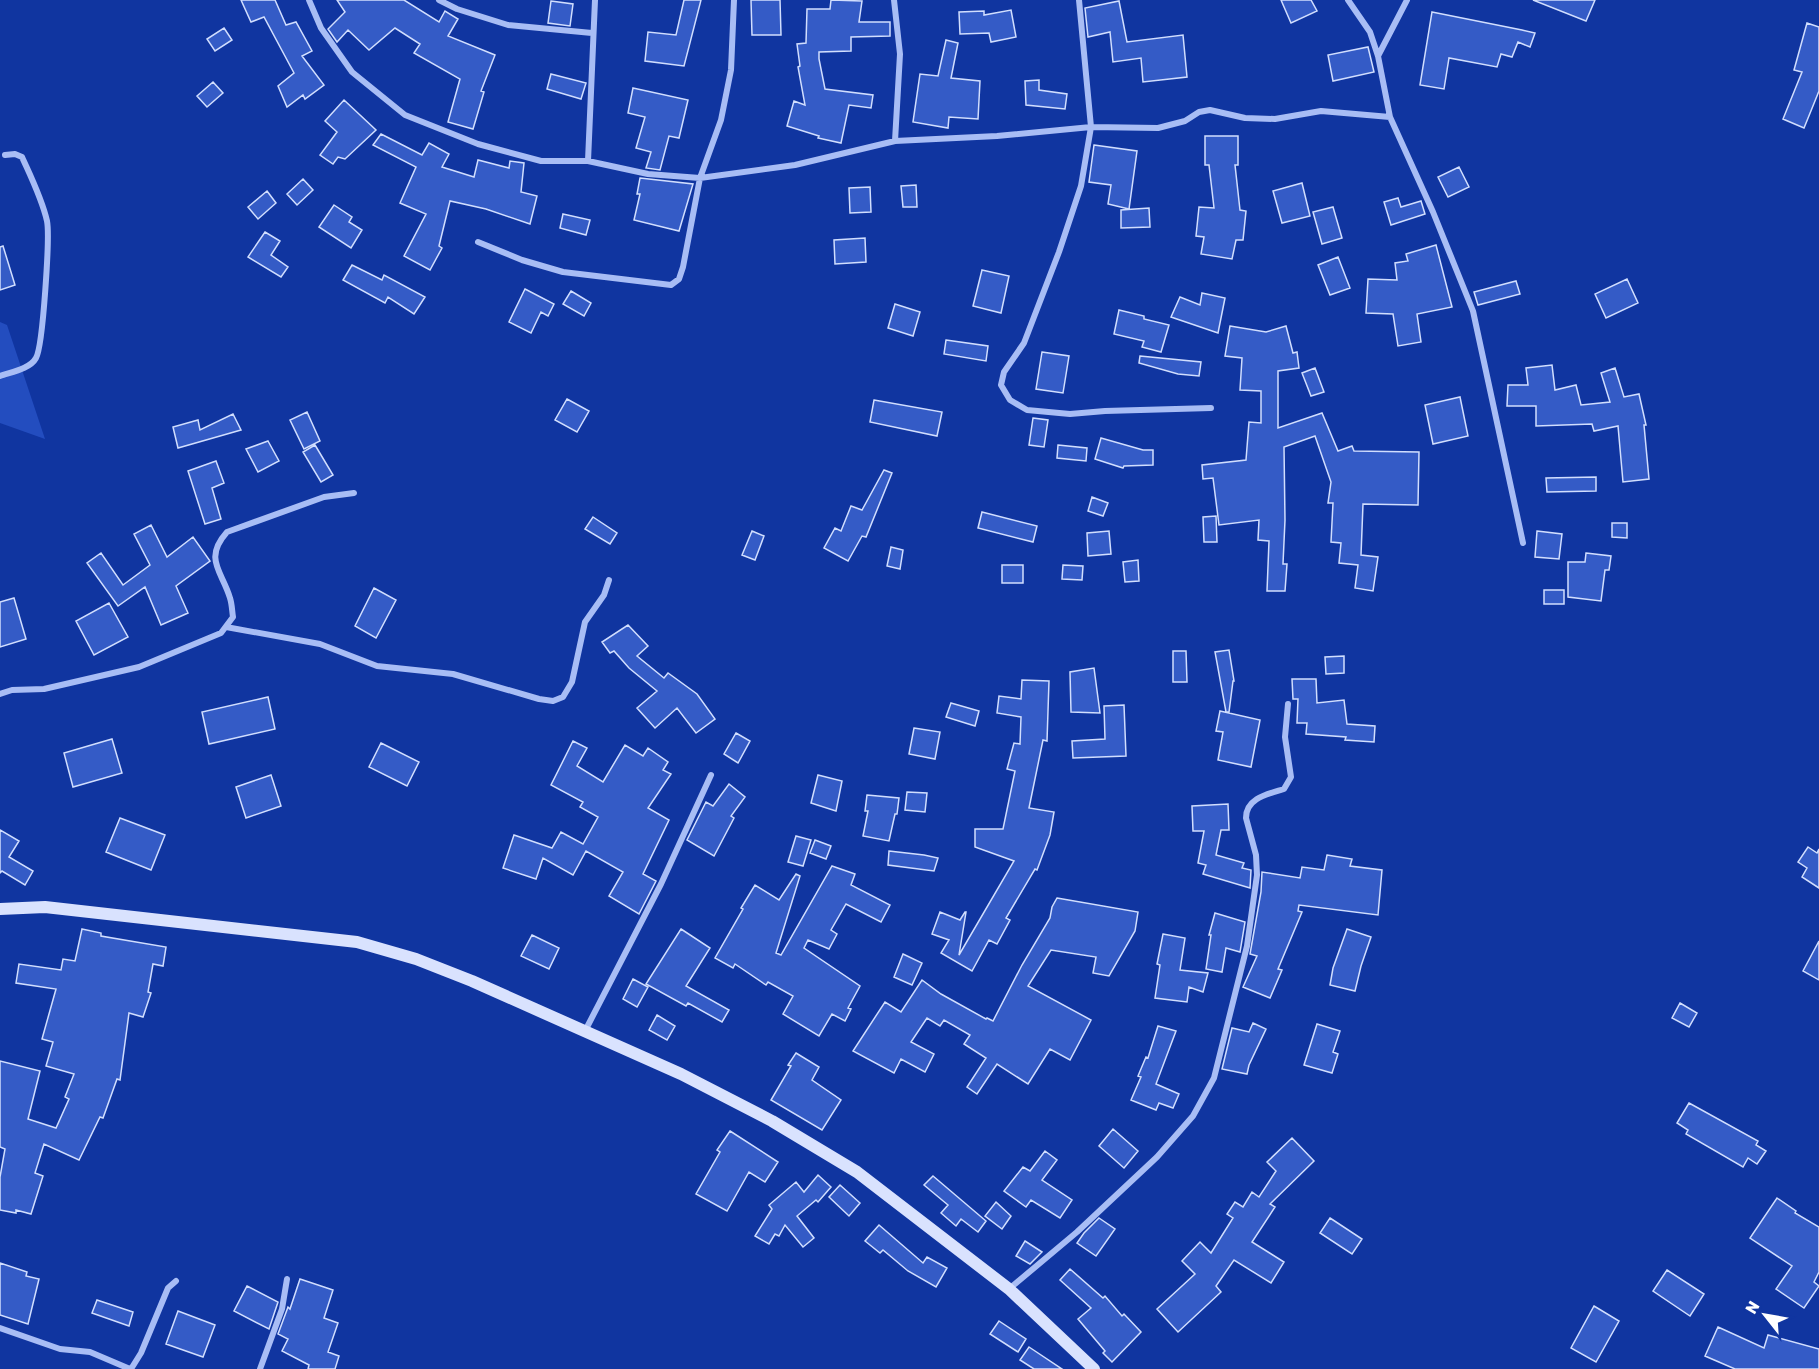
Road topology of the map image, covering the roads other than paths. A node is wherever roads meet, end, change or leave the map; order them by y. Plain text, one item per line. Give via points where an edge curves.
1 (309, 0) edge
2 (439, 0) edge
3 (595, 0) edge
4 (734, 0) edge
5 (894, 0) edge
6 (1079, 0) edge
7 (1348, 0) edge
8 (1407, 0) edge
9 (592, 33) junction
10 (1378, 56) junction
11 (1390, 117) junction
12 (1091, 127) junction
13 (895, 141) junction
14 (5, 155) dead end
15 (588, 161) junction
16 (700, 178) junction
17 (478, 242) dead end
18 (0, 376) edge
19 (1211, 408) dead end
20 (354, 493) dead end
21 (1523, 543) dead end
22 (609, 580) dead end
23 (226, 627) junction
24 (0, 694) edge
25 (1288, 704) dead end
26 (711, 775) dead end
27 (0, 909) edge
28 (585, 1031) junction
29 (287, 1279) dead end
30 (176, 1281) dead end
31 (1009, 1289) junction
32 (0, 1328) edge
33 (130, 1369) edge
34 (260, 1369) edge
35 (1094, 1369) edge

1 - 15 street via 321,27 352,72 405,115 478,144 541,161
2 - 9 street via 508,25
3 - 9 street
4 - 16 street via 731,70 721,120
5 - 13 street via 900,54
6 - 12 street
7 - 10 street via 1370,32
8 - 10 street
9 - 15 street
10 - 11 street
11 - 12 street via 1321,111 1275,119 1245,118 1210,110 1158,128
11 - 21 street via 1473,311
12 - 13 street
12 - 19 street via 1081,186 1059,252 1024,344 1004,372 1001,385 1010,400 1027,410 1070,414
13 - 16 street via 795,165
14 - 18 street via 22,157 47,223 47,242 38,357 32,364
15 - 16 street via 648,174
16 - 17 street via 683,267 679,279 671,285 563,272
20 - 23 street via 324,497 227,532 219,541 215,565 230,598 232,617
22 - 23 street via 604,595 585,622 572,682 564,698 553,701 453,674 376,666 320,644
23 - 24 street via 139,667 44,689
25 - 31 street via 1285,737 1291,777 1284,789 1261,796 1248,805 1246,812 1257,875 1247,946 1214,1078 1193,1116 1157,1157 1077,1233
26 - 28 street via 661,884
27 - 28 street via 56,908 357,942 416,959
28 - 31 street via 772,1121 857,1172
29 - 34 street via 282,1309
30 - 33 street via 168,1288 141,1353
31 - 35 street
32 - 33 street via 60,1349 90,1352

